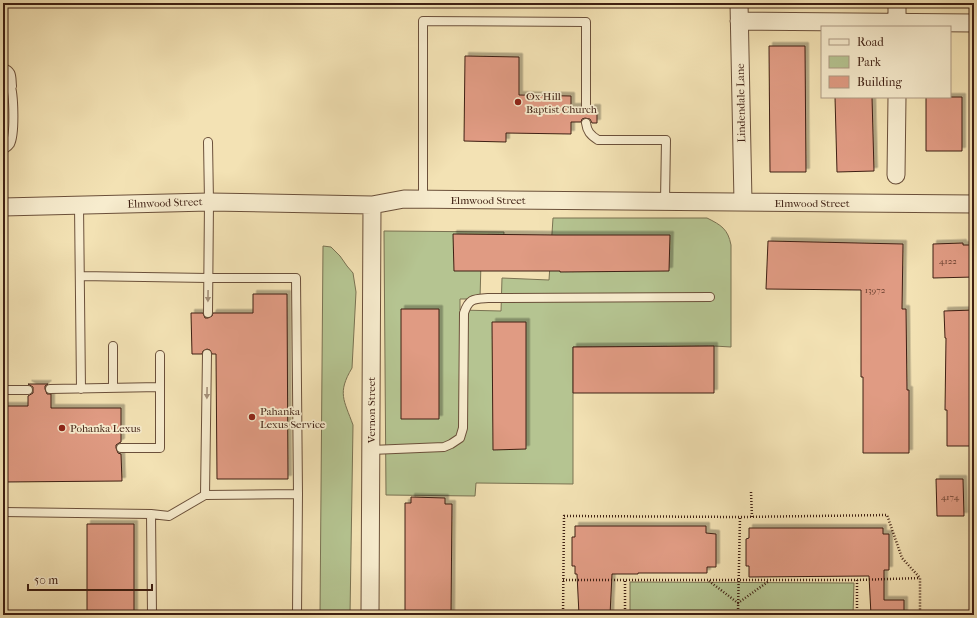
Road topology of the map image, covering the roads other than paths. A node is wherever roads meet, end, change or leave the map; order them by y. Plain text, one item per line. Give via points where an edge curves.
1 (739, 3) edge
2 (897, 3) edge
3 (739, 21) junction
4 (974, 23) edge
5 (897, 24) edge
6 (3, 68) edge
7 (3, 77) edge
8 (12, 89) junction
9 (897, 98) edge
10 (586, 108) dead end
11 (586, 122) dead end
12 (208, 142) dead end
13 (3, 150) edge
14 (896, 175) dead end
15 (423, 200) junction
16 (209, 202) junction
17 (665, 202) junction
18 (743, 202) junction
19 (974, 204) edge
20 (372, 205) junction
21 (79, 206) junction
22 (3, 207) edge
23 (80, 276) junction
24 (208, 278) junction
25 (710, 297) dead end
26 (208, 313) dead end
27 (113, 346) dead end
28 (207, 354) dead end
29 (160, 355) dead end
30 (160, 387) junction
31 (113, 388) junction
32 (50, 389) dead end
33 (80, 389) junction
34 (3, 390) edge
35 (28, 390) dead end
36 (121, 448) dead end
37 (371, 450) junction
38 (298, 494) junction
39 (205, 495) junction
40 (3, 512) edge
41 (151, 514) junction
42 (152, 615) edge
43 (297, 615) edge
44 (370, 615) edge

1 - 3 street, Lindendale Lane
2 - 5 street
3 - 5 street
3 - 18 street, Lindendale Lane
4 - 5 street
6 - 8 lane via 11,74
7 - 8 lane via 8,80
8 - 13 lane via 12,139 10,145
9 - 14 street
10 - 15 lane via 586,22 423,21
11 - 17 lane via 588,132 598,140 666,140
12 - 16 lane
15 - 17 street, Elmwood Street
15 - 20 street, Elmwood Street via 404,199
16 - 20 street, Elmwood Street
16 - 21 street, Elmwood Street
16 - 24 lane
17 - 18 street, Elmwood Street
18 - 19 street, Elmwood Street
20 - 37 street, Vernon Street
21 - 22 street, Elmwood Street
21 - 23 lane
23 - 24 lane
23 - 33 lane
24 -> 26 lane
24 - 38 lane via 296,278
25 - 37 lane via 474,299 467,304 464,314 464,428 460,438 444,447
27 - 31 lane
28 -> 39 lane
29 - 30 lane
30 - 31 lane
30 - 36 lane via 160,448
31 - 33 lane
32 - 33 lane
34 - 35 lane
37 - 44 street, Vernon Street
38 - 39 lane
38 - 43 lane
39 - 41 lane via 169,516
40 - 41 lane
41 - 42 lane

